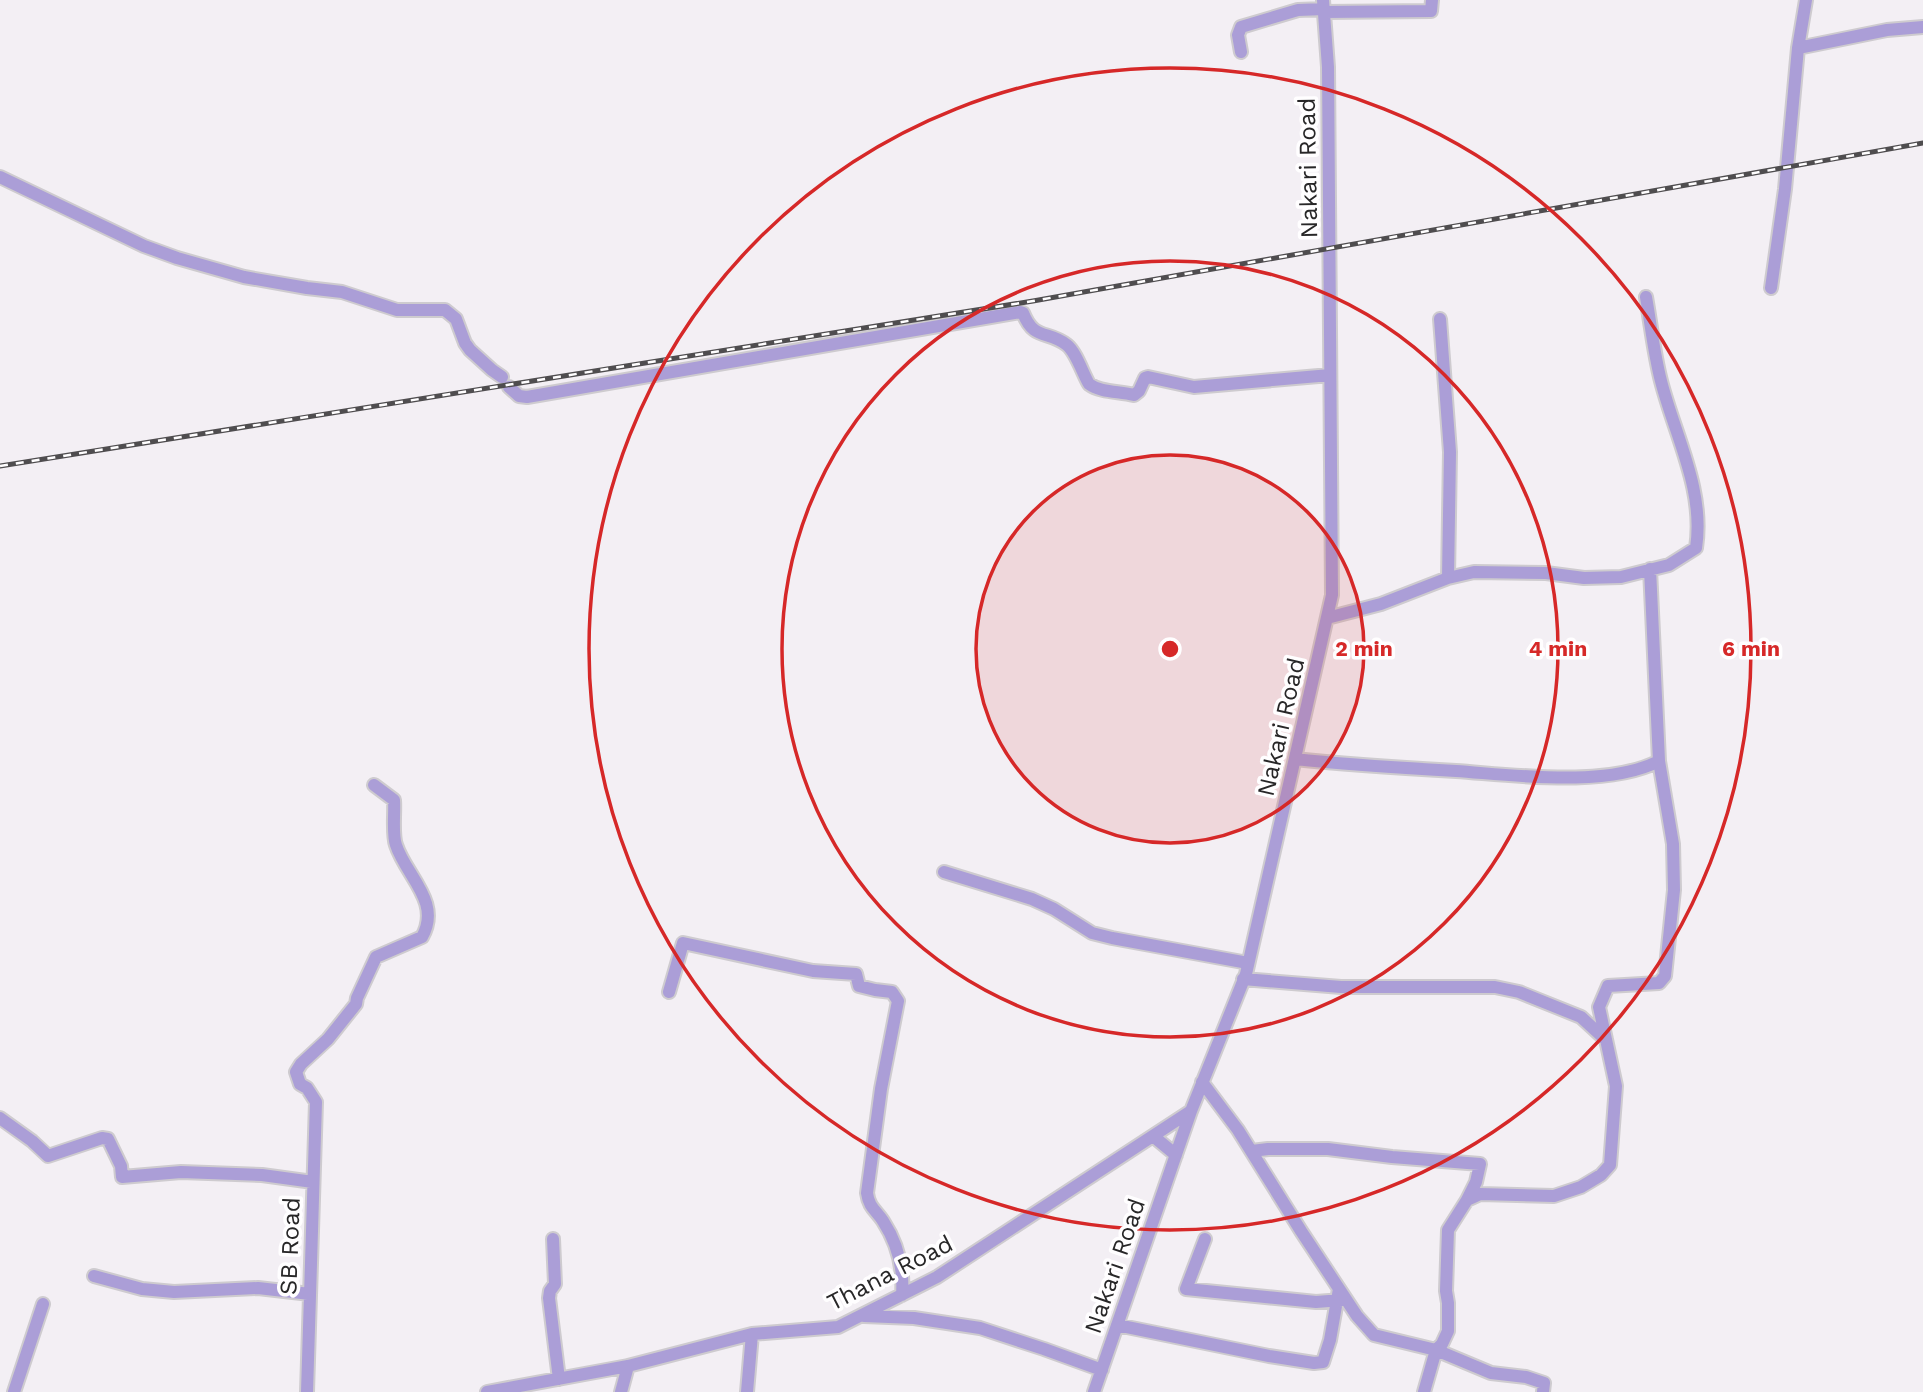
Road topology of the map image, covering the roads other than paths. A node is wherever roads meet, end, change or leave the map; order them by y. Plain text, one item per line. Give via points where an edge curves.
1 (1432, 0) edge
2 (1806, 0) edge
3 (1324, 7) edge
4 (1923, 27) edge
5 (1798, 48) junction
6 (1241, 52) dead end
7 (0, 177) edge
8 (1770, 288) dead end
9 (1646, 297) dead end
10 (1440, 319) dead end
11 (1330, 375) junction
12 (1650, 569) junction
13 (1448, 578) junction
14 (1327, 618) junction
15 (1295, 759) junction
16 (1659, 761) junction
17 (374, 785) dead end
18 (944, 872) dead end
19 (1248, 963) junction
20 (1243, 979) junction
21 (669, 992) dead end
22 (1607, 1041) junction
23 (1202, 1082) junction
24 (1191, 1111) junction
25 (0, 1118) edge
26 (1153, 1136) junction
27 (1252, 1151) junction
28 (1176, 1155) junction
29 (313, 1182) junction
30 (1467, 1200) junction
31 (1205, 1239) dead end
32 (553, 1240) dead end
33 (94, 1276) dead end
34 (310, 1294) junction
35 (901, 1295) junction
36 (1340, 1296) junction
37 (43, 1304) dead end
38 (860, 1316) junction
39 (1118, 1325) junction
40 (752, 1334) junction
41 (1436, 1350) junction
42 (628, 1366) junction
43 (1102, 1370) junction
44 (559, 1379) junction
45 (13, 1392) edge
46 (307, 1392) edge
47 (487, 1392) edge
48 (621, 1392) edge
49 (747, 1392) edge
50 (1094, 1392) edge
51 (1424, 1392) edge
52 (1543, 1392) edge

1 - 3 street via 1431,11
2 - 5 street
3 - 6 street via 1241,27
3 - 11 street, Nakari Road
4 - 5 street
5 - 8 street
7 - 11 street via 177,258 244,277 342,292 397,310 445,310 456,319 470,350 519,396 1020,312 1040,334 1069,346 1093,388 1134,395 1148,377 1194,387
9 - 12 street via 1661,381 1690,470 1698,536 1696,548 1669,565
10 - 13 street via 1451,452
11 - 14 street, Nakari Road via 1332,595
12 - 13 street via 1584,578 1474,572
12 - 16 street
13 - 14 street via 1381,604
14 - 15 street, Nakari Road
15 - 16 street via 1566,778 1621,773
15 - 19 street, Nakari Road
16 - 22 street via 1673,844 1674,891 1665,976 1659,983 1608,986 1599,1007
17 - 29 street, SB Road via 394,800 394,842 424,895 428,922 422,937 376,957 356,1004 296,1072 316,1102
18 - 19 street via 1032,899 1092,933
19 - 20 street, Nakari Road
20 - 22 street via 1341,987 1495,986 1581,1017
20 - 23 street, Nakari Road
21 - 35 street via 683,943 813,971 856,974 859,986 892,992 898,1001 867,1193 868,1203 883,1221 900,1256
22 - 30 street via 1616,1086 1610,1165 1581,1187 1554,1196 1480,1194
23 - 24 street, Nakari Road
23 - 27 street
24 - 26 street, Thana Road
24 - 28 street, Nakari Road
25 - 29 street via 48,1156 108,1139 122,1177 181,1172
26 - 28 street
26 - 35 street, Thana Road via 937,1277
27 - 30 street via 1328,1149 1480,1164
27 - 36 street
28 - 39 street, Nakari Road
29 - 34 street, SB Road
30 - 41 street via 1448,1230 1448,1331
31 - 36 street via 1186,1289 1315,1303
32 - 44 street via 555,1284 549,1298
33 - 34 street via 174,1292 258,1288
34 - 46 street, SB Road
35 - 38 street, Thana Road
36 - 39 street via 1323,1362 1269,1356
36 - 41 street via 1374,1335
37 - 45 street
38 - 40 street, Thana Road via 838,1327
38 - 43 street via 980,1328
39 - 43 street, Nakari Road
40 - 42 street, Thana Road
40 - 49 street
41 - 51 street
41 - 52 street via 1491,1373 1544,1383
42 - 44 street, Thana Road
42 - 48 street
43 - 50 street, Nakari Road
44 - 47 street, Thana Road

